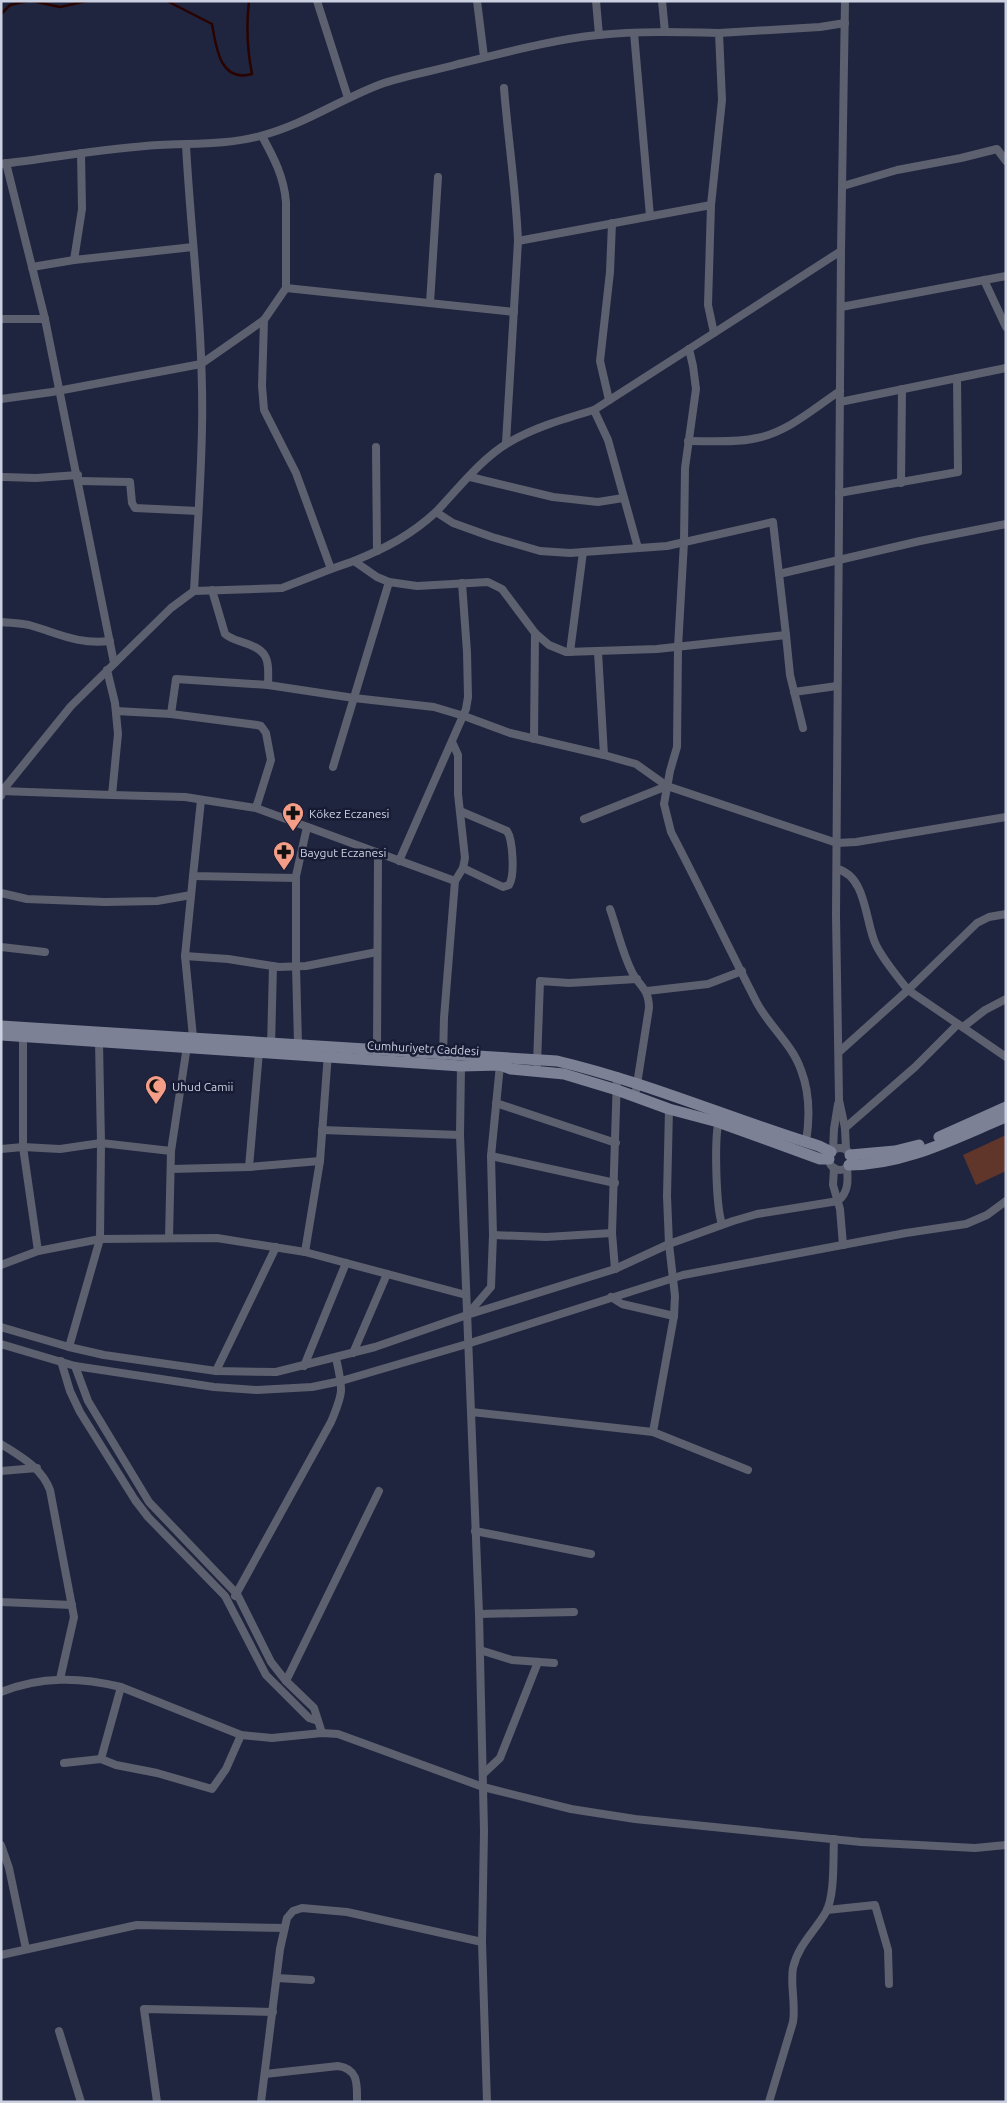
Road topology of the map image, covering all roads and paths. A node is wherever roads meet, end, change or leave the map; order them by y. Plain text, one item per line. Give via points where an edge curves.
1 (317, 1) edge
2 (477, 1) edge
3 (596, 1) edge
4 (662, 1) edge
5 (845, 1) edge
6 (845, 24) junction
7 (666, 32) junction
8 (634, 33) junction
9 (719, 33) junction
10 (599, 35) junction
11 (484, 57) junction
12 (504, 88) dead end
13 (348, 98) junction
14 (262, 136) junction
15 (186, 145) junction
16 (1006, 147) edge
17 (996, 149) junction
18 (81, 153) junction
19 (1006, 161) edge
20 (4, 164) edge
21 (438, 177) dead end
22 (843, 186) junction
23 (711, 205) junction
24 (650, 216) junction
25 (612, 224) junction
26 (518, 241) junction
27 (194, 247) junction
28 (841, 251) junction
29 (74, 260) junction
30 (32, 267) junction
31 (1006, 276) edge
32 (984, 280) junction
33 (286, 288) junction
34 (430, 303) junction
35 (841, 307) junction
36 (514, 312) junction
37 (1, 319) edge
38 (44, 319) junction
39 (264, 320) junction
40 (1006, 327) edge
41 (714, 333) junction
42 (688, 349) junction
43 (201, 364) junction
44 (1006, 368) edge
45 (957, 378) junction
46 (902, 389) junction
47 (59, 390) junction
48 (840, 391) junction
49 (1, 398) edge
50 (609, 400) junction
51 (840, 402) junction
52 (594, 410) junction
53 (688, 440) junction
54 (506, 443) junction
55 (376, 447) dead end
56 (470, 476) junction
57 (3, 477) dead end
58 (78, 478) junction
59 (901, 483) junction
60 (839, 493) junction
61 (623, 498) junction
62 (198, 511) junction
63 (436, 512) junction
64 (1006, 524) edge
65 (684, 542) junction
66 (638, 548) junction
67 (377, 551) junction
68 (583, 552) junction
69 (354, 561) junction
70 (837, 561) junction
71 (331, 569) junction
72 (779, 574) junction
73 (389, 582) junction
74 (462, 583) junction
75 (212, 590) junction
76 (194, 591) junction
77 (1, 622) edge
78 (535, 633) junction
79 (786, 634) junction
80 (110, 641) junction
81 (678, 647) junction
82 (570, 652) junction
83 (598, 652) junction
84 (114, 663) junction
85 (108, 670) junction
86 (268, 685) junction
87 (837, 686) junction
88 (794, 692) junction
89 (354, 698) junction
90 (116, 711) junction
91 (171, 714) junction
92 (464, 716) junction
93 (803, 728) dead end
94 (534, 739) junction
95 (452, 742) junction
96 (604, 755) junction
97 (333, 767) dead end
98 (667, 786) junction
99 (2, 792) edge
100 (112, 796) junction
101 (201, 800) junction
102 (256, 808) junction
103 (460, 811) junction
104 (1006, 817) edge
105 (584, 819) dead end
106 (307, 827) junction
107 (837, 844) junction
108 (378, 854) junction
109 (399, 861) junction
110 (463, 868) junction
111 (837, 869) junction
112 (193, 876) junction
113 (296, 878) junction
114 (456, 881) junction
115 (1, 893) edge
116 (191, 895) junction
117 (610, 909) dead end
118 (1006, 914) edge
119 (1, 947) edge
120 (45, 952) dead end
121 (377, 952) junction
122 (185, 956) junction
123 (273, 966) junction
124 (296, 966) junction
125 (742, 971) junction
126 (637, 979) junction
127 (908, 990) junction
128 (647, 991) junction
129 (1006, 1000) edge
130 (961, 1025) junction
131 (1, 1026) edge
132 (1, 1034) edge
133 (23, 1036) junction
134 (190, 1041) junction
135 (99, 1042) junction
136 (298, 1044) junction
137 (267, 1048) junction
138 (376, 1049) junction
139 (328, 1052) junction
140 (839, 1052) junction
141 (1006, 1057) edge
142 (443, 1058) junction
143 (500, 1065) junction
144 (537, 1065) junction
145 (462, 1066) junction
146 (617, 1076) junction
147 (637, 1083) junction
148 (617, 1090) junction
149 (635, 1097) junction
150 (839, 1100) junction
151 (496, 1103) junction
152 (1006, 1107) edge
153 (669, 1109) junction
154 (1006, 1117) edge
155 (720, 1118) junction
156 (845, 1128) junction
157 (322, 1130) junction
158 (460, 1135) junction
159 (806, 1142) junction
160 (101, 1143) junction
161 (616, 1143) junction
162 (23, 1147) junction
163 (1, 1149) edge
164 (171, 1151) junction
165 (491, 1156) junction
166 (832, 1157) junction
167 (848, 1159) junction
168 (320, 1162) junction
169 (249, 1167) junction
170 (171, 1169) junction
171 (615, 1183) junction
172 (838, 1201) junction
173 (1006, 1202) edge
174 (722, 1224) junction
175 (612, 1233) junction
176 (492, 1235) junction
177 (169, 1238) junction
178 (100, 1239) junction
179 (669, 1244) junction
180 (843, 1245) junction
181 (276, 1247) junction
182 (38, 1251) junction
183 (304, 1252) junction
184 (346, 1262) junction
185 (1, 1265) edge
186 (615, 1269) junction
187 (387, 1274) junction
188 (674, 1278) junction
189 (466, 1295) junction
190 (611, 1297) junction
191 (467, 1315) junction
192 (674, 1316) junction
193 (1, 1327) edge
194 (1, 1344) edge
195 (467, 1344) junction
196 (69, 1347) junction
197 (354, 1353) junction
198 (336, 1358) junction
199 (61, 1362) junction
200 (75, 1366) junction
201 (304, 1366) junction
202 (216, 1371) junction
203 (341, 1382) junction
204 (471, 1412) junction
205 (653, 1432) junction
206 (1, 1444) edge
207 (37, 1468) junction
208 (748, 1470) dead end
209 (1, 1471) edge
210 (379, 1491) dead end
211 (475, 1531) junction
212 (591, 1554) dead end
213 (237, 1594) junction
214 (1, 1602) edge
215 (230, 1602) junction
216 (72, 1606) junction
217 (574, 1612) dead end
218 (479, 1614) junction
219 (480, 1650) junction
220 (538, 1662) junction
221 (554, 1664) dead end
222 (60, 1679) junction
223 (286, 1681) junction
224 (121, 1687) junction
225 (1, 1692) edge
226 (318, 1721) junction
227 (322, 1733) junction
228 (241, 1735) junction
229 (102, 1759) junction
230 (64, 1763) dead end
231 (483, 1774) junction
232 (483, 1787) junction
233 (834, 1839) junction
234 (1, 1845) edge
235 (1006, 1845) edge
236 (827, 1910) junction
237 (284, 1928) junction
238 (482, 1942) junction
239 (26, 1949) junction
240 (1, 1955) edge
241 (277, 1978) junction
242 (311, 1980) dead end
243 (889, 1984) dead end
244 (273, 2012) junction
245 (59, 2032) dead end
246 (264, 2074) junction
247 (81, 2102) edge
248 (157, 2102) edge
249 (261, 2102) edge
250 (358, 2102) edge
251 (487, 2102) edge
252 (769, 2102) edge

1 - 13 street
2 - 11 street
3 - 10 street
4 - 7 street
5 - 6 street
6 - 9 street
6 - 22 street
7 - 8 street
7 - 9 street
8 - 10 street
8 - 24 street
9 - 23 street via 722,100
10 - 11 street
11 - 13 street via 385,83
12 - 26 street
13 - 14 street
14 - 15 street via 228,143
14 - 33 street via 279,168 285,188
15 - 18 street
15 - 27 street
16 - 17 street
17 - 19 street
17 - 22 street via 897,170
18 - 20 street
18 - 29 street via 82,209
20 - 30 street
21 - 34 street
22 - 28 street
23 - 24 street
23 - 41 street via 708,304
24 - 25 street
25 - 26 street
25 - 50 street via 600,360
26 - 36 street
27 - 29 street
27 - 43 street
28 - 35 street
28 - 41 street
29 - 30 street
30 - 38 street
31 - 32 street
32 - 35 street
32 - 40 street
33 - 34 street
33 - 39 street
34 - 36 street
35 - 48 street
36 - 54 street
37 - 38 street
38 - 47 street
39 - 43 street
39 - 71 street via 264,410 296,473
41 - 42 street
42 - 50 street
42 - 53 street via 696,389
43 - 47 street
43 - 62 street
44 - 45 street
45 - 46 street
45 - 59 street via 958,472
46 - 51 street
46 - 59 street
47 - 49 street
47 - 58 street
48 - 51 street
48 - 53 street via 789,426 758,438
50 - 52 street
51 - 60 street
52 - 54 street via 542,426
52 - 61 street via 608,440
53 - 65 street
54 - 56 street
55 - 67 street
56 - 61 street via 553,497 598,502
56 - 63 street
57 - 58 street
58 - 62 street via 130,482 135,508
58 - 80 street
59 - 60 street
60 - 70 street
61 - 66 street
62 - 76 street
63 - 67 street via 417,530
63 - 68 street via 492,537 540,551
64 - 70 street
65 - 66 street
65 - 72 street via 772,522
65 - 81 street
66 - 68 street
67 - 69 street
68 - 82 street
69 - 71 street
69 - 73 street
70 - 72 street
70 - 87 street
71 - 75 street via 282,588
72 - 79 street
73 - 74 street via 417,586
73 - 89 street
74 - 78 street via 488,582 502,589
74 - 92 street via 468,697
75 - 76 street
75 - 86 street via 225,634 257,647 265,654 269,666
76 - 84 street via 170,608
77 - 80 street via 26,625 76,641
78 - 82 street via 548,645
78 - 94 street
79 - 81 street
79 - 88 street
80 - 84 street
81 - 83 street
81 - 98 street via 677,746
82 - 83 street
83 - 96 street
84 - 85 street
85 - 90 street
85 - 99 street via 71,706
86 - 89 street
86 - 91 street via 176,678
87 - 88 street
87 - 107 street
88 - 93 street
89 - 92 street via 434,707
89 - 97 street
90 - 91 street
90 - 100 street via 118,734
91 - 102 street via 256,725 264,729 271,765
92 - 94 street
92 - 95 street
94 - 96 street
95 - 103 street via 458,756
95 - 109 street
96 - 98 street via 636,764
98 - 105 street
98 - 107 street
98 - 125 street via 664,804 671,832
99 - 100 street
100 - 101 street
101 - 102 street
101 - 112 street
102 - 106 street
103 - 110 street via 465,853
103 - 110 street via 507,831 511,842 512,878 506,886
104 - 107 street
106 - 108 street
106 - 113 street
107 - 111 street
108 - 109 street
108 - 121 street
109 - 114 street
110 - 114 street
111 - 127 street via 853,879 866,907 877,946
111 - 140 street
112 - 113 street
112 - 116 street
113 - 124 street
114 - 142 street
115 - 116 street via 27,899 105,902 157,901
116 - 122 street
117 - 126 street via 630,969
118 - 127 street via 976,923
119 - 120 street
121 - 124 street
121 - 138 street
122 - 123 street
122 - 134 street
123 - 124 street
123 - 137 street
124 - 136 street
125 - 128 street via 708,984
125 - 159 street via 758,1006 792,1049 802,1072 809,1115
126 - 128 street
126 - 144 street via 569,983 540,981
127 - 130 street
127 - 140 street
128 - 147 street via 649,1008
129 - 130 street
130 - 141 street
130 - 156 street
131 - 134 main road
132 - 133 main road
133 - 135 main road
133 - 162 street
134 - 135 main road
134 - 137 main road
134 - 164 street
135 - 160 street
136 - 137 main road
136 - 139 main road
137 - 139 main road, Cumhuriyetr Caddesi
137 - 169 street
138 - 139 main road
138 - 142 main road
139 - 142 main road, Cumhuriyetr Caddesi
139 - 157 street
140 - 150 street
142 - 144 main road
142 - 145 main road, Cumhuriyetr Caddesi
143 - 144 main road, Cumhuriyetr Caddesi via 511,1069
143 - 145 main road, Cumhuriyetr Caddesi
143 - 151 street
144 - 146 main road via 557,1061
144 - 148 main road, Cumhuriyetr Caddesi
145 - 158 street
146 - 147 main road
146 - 148 street
147 - 149 street
147 - 155 main road
148 - 149 main road, Cumhuriyetr Caddesi
148 - 161 street
149 - 153 main road, Cumhuriyetr Caddesi
150 - 156 street
150 - 166 street
151 - 161 street
151 - 165 street
152 - 167 main road via 920,1145
153 - 155 main road, Cumhuriyetr Caddesi
153 - 179 street
154 - 167 main road via 887,1162
155 - 159 main road
155 - 166 main road, Cumhuriyetr Caddesi via 820,1159
155 - 174 street via 717,1146
156 - 167 street
157 - 158 street
157 - 168 street
158 - 189 street
159 - 166 main road via 819,1146
160 - 162 street via 60,1149
160 - 164 street
160 - 178 street
161 - 171 street
162 - 163 street
162 - 182 street
164 - 170 street
165 - 171 street
165 - 176 street
166 - 167 street via 840,1148
166 - 167 street via 840,1170
166 - 172 street via 833,1185
167 - 172 street via 847,1188
168 - 169 street
168 - 183 street
169 - 170 street
170 - 177 street
171 - 175 street
172 - 174 street via 757,1214
172 - 180 street
173 - 180 street via 987,1216 966,1224
174 - 179 street
175 - 176 street via 546,1237
175 - 186 street
176 - 191 street via 491,1286
177 - 178 street
177 - 181 street via 217,1238
178 - 182 street
178 - 196 street
179 - 186 street
179 - 188 street
180 - 188 street
181 - 183 street
181 - 202 street
182 - 185 street
183 - 184 street
184 - 187 street
184 - 201 street
186 - 191 street
187 - 189 street
187 - 197 street
188 - 190 street
188 - 192 street
189 - 191 street
190 - 192 street via 622,1304
190 - 195 street
191 - 195 street
191 - 197 street
192 - 205 street
193 - 196 street
194 - 199 street
195 - 203 street
195 - 204 street
196 - 202 street
197 - 198 street
198 - 201 street
198 - 203 street
199 - 200 street
199 - 215 street via 80,1412 134,1500
200 - 203 street via 238,1390 292,1389
200 - 213 street via 88,1401 149,1502
201 - 202 street via 268,1373
203 - 213 street via 341,1398 331,1422
204 - 205 street
204 - 211 street
205 - 208 street
206 - 207 street
207 - 209 street
207 - 216 street via 50,1490
210 - 223 street
211 - 212 street
211 - 218 street
213 - 215 street
213 - 223 street via 268,1656
214 - 216 street
215 - 226 street via 266,1675 309,1718
216 - 222 street via 74,1623
217 - 218 street
218 - 219 street
219 - 220 street via 512,1660
219 - 231 street
220 - 221 street
220 - 231 street via 500,1758
222 - 224 street via 88,1680
222 - 225 street
223 - 226 street via 314,1708
224 - 228 street
224 - 229 street
226 - 227 street
227 - 228 street via 283,1738
227 - 232 street via 338,1734
228 - 229 street via 226,1769 212,1789
229 - 230 street
231 - 232 street
232 - 233 street via 635,1820
232 - 238 street
233 - 235 street via 975,1848
233 - 236 street
234 - 239 street
236 - 243 street via 875,1905 888,1950
236 - 252 street via 799,1949 793,1976 793,2022
237 - 238 street via 293,1911 302,1908 328,1910
237 - 239 street via 137,1926
237 - 241 street
238 - 251 street
239 - 240 street
241 - 242 street
241 - 244 street
244 - 246 street
244 - 248 street via 144,2009
245 - 247 street
246 - 249 street
246 - 250 street via 345,2067 357,2081

